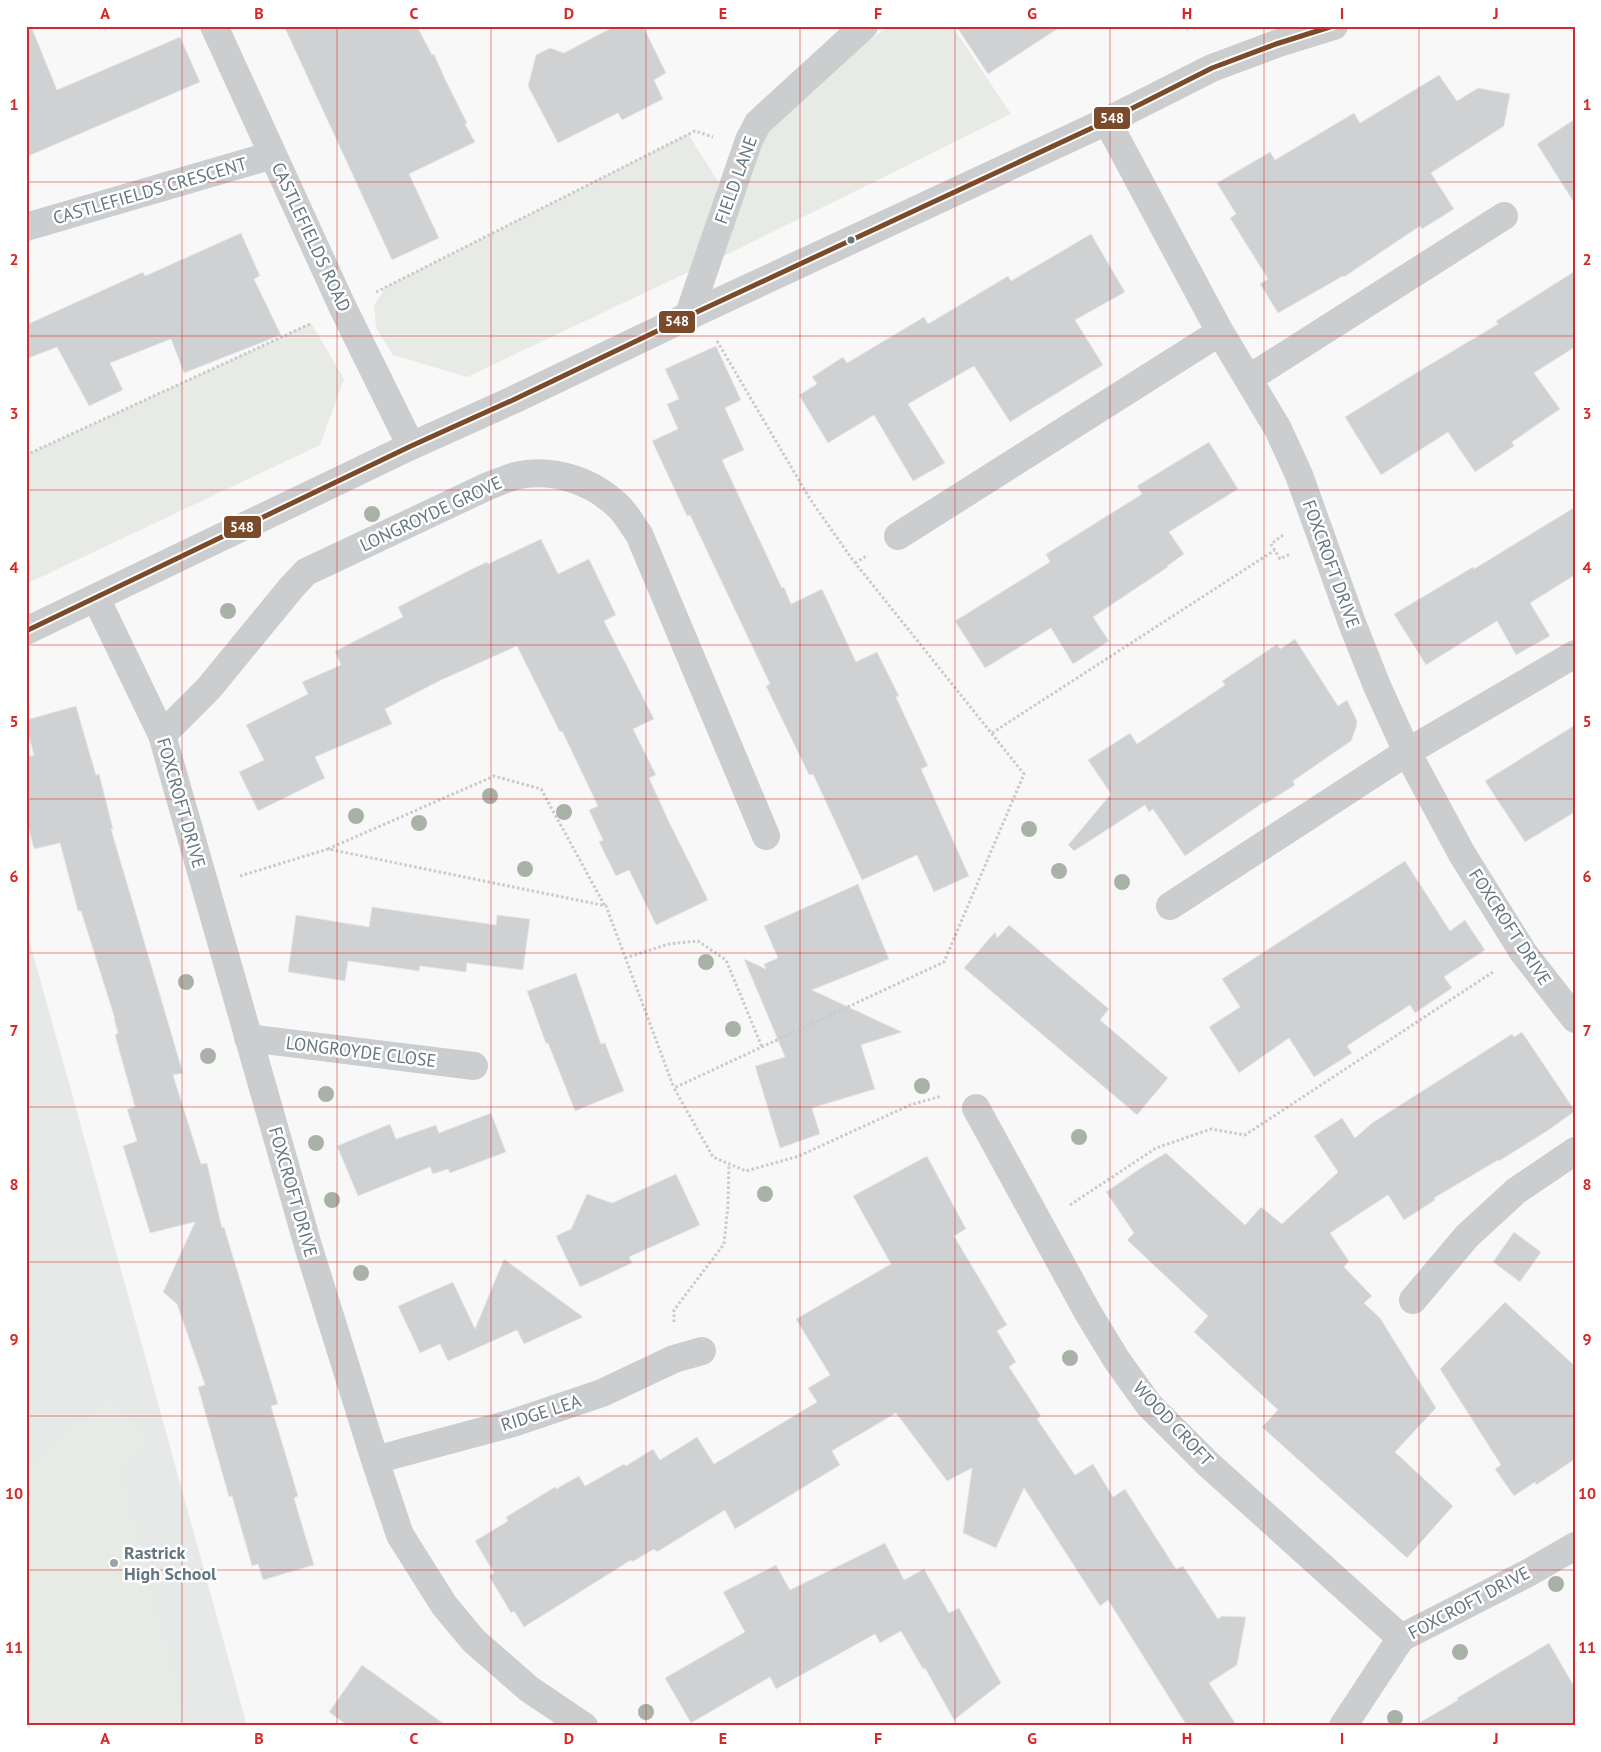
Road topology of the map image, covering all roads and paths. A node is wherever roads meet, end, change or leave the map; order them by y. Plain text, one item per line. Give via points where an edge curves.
1 (214, 26) edge
2 (864, 26) edge
3 (1334, 26) edge
4 (1107, 121) junction
5 (746, 150) junction
6 (273, 155) junction
7 (1504, 216) dead end
8 (26, 227) edge
9 (343, 308) junction
10 (694, 314) junction
11 (1220, 332) junction
12 (1248, 379) junction
13 (411, 446) junction
14 (26, 455) edge
15 (898, 536) dead end
16 (1275, 550) dead end
17 (96, 598) junction
18 (26, 631) edge
19 (1575, 654) edge
20 (992, 733) junction
21 (162, 735) junction
22 (1407, 752) junction
23 (766, 836) dead end
24 (328, 849) junction
25 (206, 887) junction
26 (606, 906) junction
27 (1170, 906) dead end
28 (1523, 952) junction
29 (625, 958) junction
30 (1575, 1019) edge
31 (248, 1038) junction
32 (762, 1047) junction
33 (474, 1066) dead end
34 (674, 1088) junction
35 (976, 1108) joint
36 (1575, 1151) edge
37 (729, 1164) junction
38 (1040, 1225) junction
39 (1413, 1300) dead end
40 (702, 1351) dead end
41 (674, 1359) junction
42 (375, 1460) junction
43 (1575, 1546) edge
44 (1401, 1638) junction
45 (584, 1726) edge
46 (1344, 1726) edge

1 - 6 street, CASTLEFIELDS ROAD
2 - 5 street, FIELD LANE via 758,123
3 - 4 street via 1212,68
4 - 10 street
4 - 11 street, FOXCROFT DRIVE
5 - 9 path via 695,131
5 - 10 street, FIELD LANE
6 - 8 street, CASTLEFIELDS CRESCENT
6 - 9 street, CASTLEFIELDS ROAD
7 - 12 street
9 - 13 street, CASTLEFIELDS ROAD
9 - 14 path
10 - 13 street
10 - 20 path via 810,499 852,559
11 - 12 street, FOXCROFT DRIVE
11 - 15 street
12 - 22 street, FOXCROFT DRIVE via 1278,430 1299,475 1352,623
13 - 17 street
16 - 20 path
17 - 18 street
17 - 21 street, FOXCROFT DRIVE
19 - 22 street
20 - 32 path via 1024,774 944,962
21 - 23 street, LONGROYDE GROVE via 209,688 306,572 486,487 516,476 548,473 567,476 605,494 622,510 639,534
21 - 25 street, FOXCROFT DRIVE
22 - 27 street
22 - 28 street, FOXCROFT DRIVE via 1462,854
24 - 25 path
24 - 26 path
24 - 26 path via 494,776 541,789
25 - 31 street, FOXCROFT DRIVE
26 - 29 path
28 - 30 street, FOXCROFT DRIVE
28 - 38 path via 1245,1136 1211,1129 1156,1148
29 - 32 path via 669,944 698,942 726,960
29 - 34 path
31 - 33 street, LONGROYDE CLOSE
31 - 42 street, FOXCROFT DRIVE
32 - 34 path
34 - 37 path via 713,1157
35 - 37 path via 946,1095 910,1105 799,1156 746,1171
35 - 38 street, WOOD CROFT
36 - 39 street via 1516,1191 1466,1236
37 - 41 path via 724,1244 674,1310
38 - 44 street, WOOD CROFT via 1087,1311 1150,1405 1207,1463
40 - 41 street, RIDGE LEA
41 - 42 street, RIDGE LEA via 602,1393 513,1423
42 - 45 street, FOXCROFT DRIVE via 400,1535 444,1605 474,1641 529,1689
43 - 44 street, FOXCROFT DRIVE
44 - 46 street, FOXCROFT DRIVE

